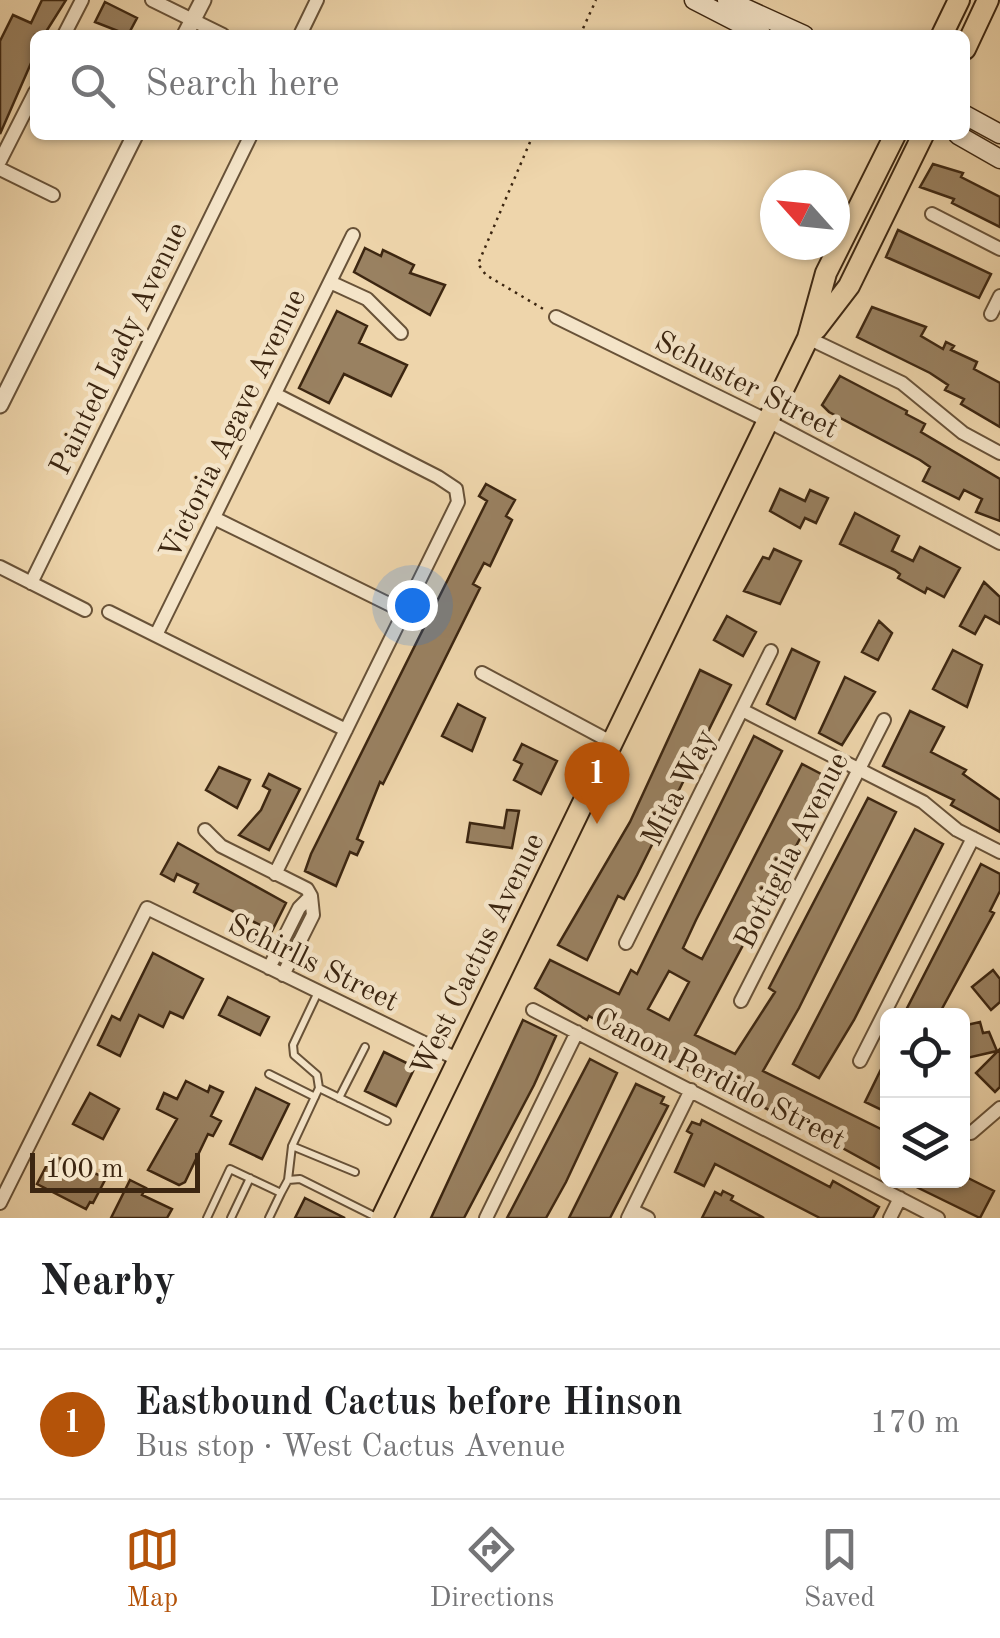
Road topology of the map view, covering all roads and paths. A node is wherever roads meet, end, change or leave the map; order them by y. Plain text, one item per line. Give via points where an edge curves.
1 (82, 0) edge
2 (152, 0) edge
3 (203, 0) edge
4 (317, 0) edge
5 (596, 0) edge
6 (694, 0) edge
7 (727, 0) edge
8 (959, 0) edge
9 (988, 0) edge
10 (189, 28) edge
11 (67, 30) edge
12 (302, 30) edge
13 (582, 30) edge
14 (752, 30) edge
15 (793, 30) edge
16 (944, 30) edge
17 (970, 38) edge
18 (30, 102) edge
19 (970, 117) edge
20 (1000, 134) edge
21 (132, 140) edge
22 (249, 140) edge
23 (531, 140) edge
24 (893, 140) edge
25 (921, 140) edge
26 (967, 140) edge
27 (1000, 158) edge
28 (0, 161) edge
29 (0, 169) edge
30 (53, 195) dead end
31 (932, 214) dead end
32 (353, 235) dead end
33 (1000, 249) edge
34 (330, 282) junction
35 (1000, 296) edge
36 (991, 314) dead end
37 (556, 317) joint
38 (401, 333) dead end
39 (808, 338) junction
40 (274, 394) junction
41 (0, 405) edge
42 (768, 421) junction
43 (1000, 453) edge
44 (214, 518) junction
45 (1000, 543) edge
46 (0, 567) edge
47 (31, 582) junction
48 (85, 610) dead end
49 (110, 612) dead end
50 (405, 612) junction
51 (156, 635) junction
52 (771, 651) dead end
53 (482, 673) dead end
54 (744, 710) junction
55 (884, 720) dead end
56 (346, 730) junction
57 (612, 742) junction
58 (860, 770) junction
59 (205, 830) dead end
60 (973, 838) junction
61 (1000, 852) edge
62 (275, 874) junction
63 (311, 896) junction
64 (292, 921) junction
65 (306, 928) junction
66 (626, 943) dead end
67 (269, 968) junction
68 (283, 975) junction
69 (318, 992) junction
70 (741, 1002) dead end
71 (533, 1010) dead end
72 (577, 1032) junction
73 (365, 1047) dead end
74 (460, 1060) junction
75 (860, 1061) dead end
76 (268, 1074) dead end
77 (318, 1088) junction
78 (691, 1090) junction
79 (314, 1097) junction
80 (339, 1098) junction
81 (1000, 1108) edge
82 (388, 1121) dead end
83 (970, 1133) dead end
84 (292, 1146) junction
85 (355, 1172) dead end
86 (250, 1178) junction
87 (288, 1180) junction
88 (281, 1192) junction
89 (900, 1198) junction
90 (0, 1204) edge
91 (630, 1214) edge
92 (207, 1218) edge
93 (231, 1218) edge
94 (269, 1218) edge
95 (380, 1218) edge
96 (486, 1218) edge
97 (648, 1218) edge
98 (890, 1218) edge
99 (938, 1218) edge

1 - 11 street
2 - 10 street
3 - 10 street
4 - 12 street
5 - 13 path
6 - 14 main road
7 - 15 main road
8 - 16 main road
9 - 17 main road
18 - 28 street
19 - 20 main road
21 - 41 street
22 - 47 street, Painted Lady Avenue
23 - 37 path via 478,264 486,276
24 - 39 main road, West Cactus Avenue via 826,274
25 - 39 main road, West Cactus Avenue via 849,286
26 - 27 main road
29 - 30 street
31 - 33 street
32 - 34 street, Victoria Agave Avenue
34 - 38 street via 367,299
34 - 40 street, Victoria Agave Avenue
35 - 36 street
37 - 42 street, Schuster Street
39 - 42 main road, West Cactus Avenue
39 - 43 street via 902,383
40 - 44 street, Victoria Agave Avenue
40 - 50 street via 456,489 458,502
42 - 45 street, Schuster Street
42 - 57 main road, West Cactus Avenue
44 - 50 street
44 - 51 street, Victoria Agave Avenue
46 - 47 street
47 - 48 street
49 - 51 street
50 - 56 street
51 - 56 street
52 - 54 street, Mita Way
53 - 57 street
54 - 58 street
54 - 66 street, Mita Way
55 - 58 street, Bottiglia Avenue
56 - 62 street
57 - 74 main road, West Cactus Avenue
58 - 60 street via 924,802
58 - 70 street, Bottiglia Avenue
59 - 62 street via 221,846
60 - 61 street
60 - 75 street
62 - 63 street
63 - 64 street
63 - 65 street
64 - 65 lane
64 - 67 street
65 - 68 street
67 - 68 street, Schirlls Street
67 - 90 street, Schirlls Street via 148,908
68 - 69 street, Schirlls Street
69 - 74 street, Schirlls Street
69 - 77 lane via 293,1045 294,1055 317,1075
71 - 72 street, Canon Perdido Street
72 - 78 street, Canon Perdido Street
72 - 96 street
73 - 80 lane
74 - 95 main road, West Cactus Avenue
76 - 79 lane
77 - 79 lane
77 - 80 lane
78 - 89 street, Canon Perdido Street
78 - 91 street
79 - 84 lane
80 - 82 lane
81 - 83 street
84 - 85 lane
84 - 87 lane
86 - 88 lane
86 - 92 lane via 230,1168
86 - 93 lane
87 - 88 lane
87 - 95 lane via 300,1179
88 - 94 lane
89 - 98 street
89 - 99 street, Canon Perdido Street
91 - 97 street

